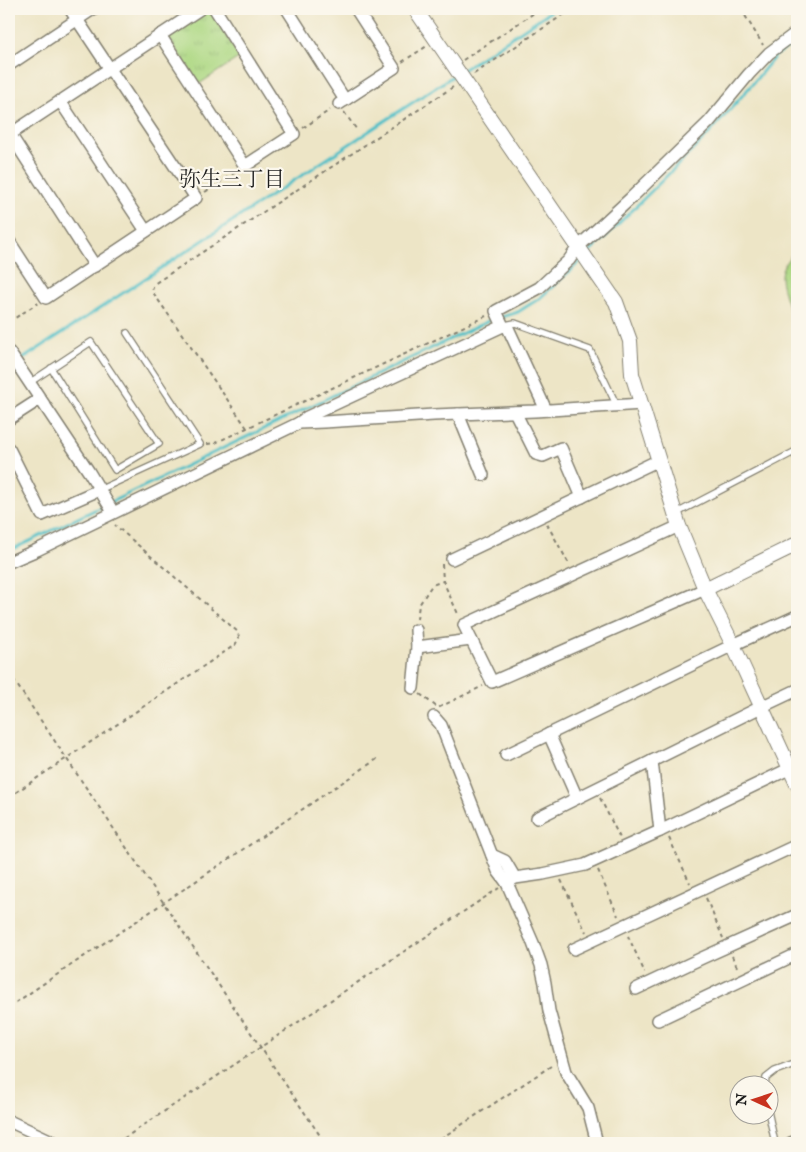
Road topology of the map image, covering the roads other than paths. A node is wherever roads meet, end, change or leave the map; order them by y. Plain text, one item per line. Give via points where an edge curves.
1 (70, 9) edge
2 (93, 9) edge
3 (200, 9) edge
4 (215, 9) edge
5 (287, 9) edge
6 (356, 9) edge
7 (415, 9) edge
8 (77, 19) junction
9 (797, 32) edge
10 (160, 35) junction
11 (9, 65) edge
12 (110, 68) junction
13 (60, 101) junction
14 (10, 134) edge
15 (146, 232) junction
16 (9, 241) edge
17 (578, 247) junction
18 (95, 266) junction
19 (503, 326) junction
20 (127, 333) dead end
21 (9, 352) edge
22 (51, 368) junction
23 (29, 383) junction
24 (40, 399) junction
25 (642, 404) junction
26 (618, 406) junction
27 (546, 410) junction
28 (515, 412) junction
29 (458, 414) junction
30 (9, 419) edge
31 (299, 423) junction
32 (9, 449) edge
33 (797, 459) edge
34 (659, 460) junction
35 (483, 474) dead end
36 (99, 490) junction
37 (582, 497) junction
38 (110, 514) junction
39 (677, 520) junction
40 (797, 544) edge
41 (452, 559) road end
42 (9, 562) edge
43 (705, 589) junction
44 (797, 616) edge
45 (416, 630) road end
46 (471, 640) junction
47 (733, 645) junction
48 (417, 646) junction
49 (413, 688) road end
50 (797, 690) edge
51 (761, 707) junction
52 (434, 717) dead end
53 (549, 734) junction
54 (506, 755) dead end
55 (652, 761) junction
56 (794, 767) edge
57 (797, 784) edge
58 (577, 798) junction
59 (537, 818) dead end
60 (663, 830) junction
61 (797, 845) edge
62 (511, 881) junction
63 (797, 914) edge
64 (574, 949) dead end
65 (797, 954) edge
66 (636, 989) dead end
67 (658, 1020) dead end
68 (797, 1063) edge
69 (771, 1074) edge
70 (9, 1121) edge
71 (771, 1124) edge
72 (797, 1141) edge
73 (56, 1143) edge
74 (597, 1143) edge
75 (775, 1143) edge
76 (791, 1143) edge

1 - 8 street
2 - 8 street
3 - 10 street
4 - 10 street via 294,134 245,166
5 - 6 street via 342,102 394,68
7 - 17 street
8 - 11 street
8 - 12 street
9 - 17 street via 769,54 709,122
10 - 12 street
12 - 13 street
12 - 15 street via 196,198
13 - 14 street
13 - 15 street
14 - 18 street
15 - 18 street
16 - 18 street via 46,298
17 - 19 street via 540,288 496,311
17 - 25 street via 616,302 630,341 632,374
19 - 26 lane via 515,322 590,350
19 - 27 street via 508,328
19 - 31 street
20 - 36 lane via 200,444
21 - 23 street
22 - 22 lane via 91,342 159,444 115,470
22 - 23 lane
23 - 24 street
24 - 30 street
24 - 36 street
25 - 26 street
25 - 34 street
26 - 27 street
27 - 28 street
28 - 29 street
28 - 37 street via 536,454 544,456 561,448
29 - 31 street
29 - 35 street
31 - 38 street
32 - 36 street via 42,515
33 - 39 lane via 794,452
34 - 37 street
34 - 39 street
36 - 38 street
37 - 41 street
38 - 42 street
39 - 43 street
39 - 46 street via 575,574 464,625
40 - 43 street
43 - 46 street via 492,682
43 - 47 street
44 - 47 street
45 - 48 street
46 - 48 street
47 - 51 street
47 - 53 street
48 - 49 street
50 - 51 street
51 - 55 street
51 - 56 street
52 - 62 street via 447,738 492,855 505,861
53 - 54 street
53 - 58 street
55 - 58 street
55 - 60 street
56 - 57 street
56 - 60 street
58 - 59 street
60 - 62 street via 585,865
61 - 64 street
62 - 74 street via 541,965 549,1011 566,1072 588,1108
63 - 66 street
65 - 67 street
68 - 69 lane
70 - 73 street
71 - 75 lane
72 - 76 street

